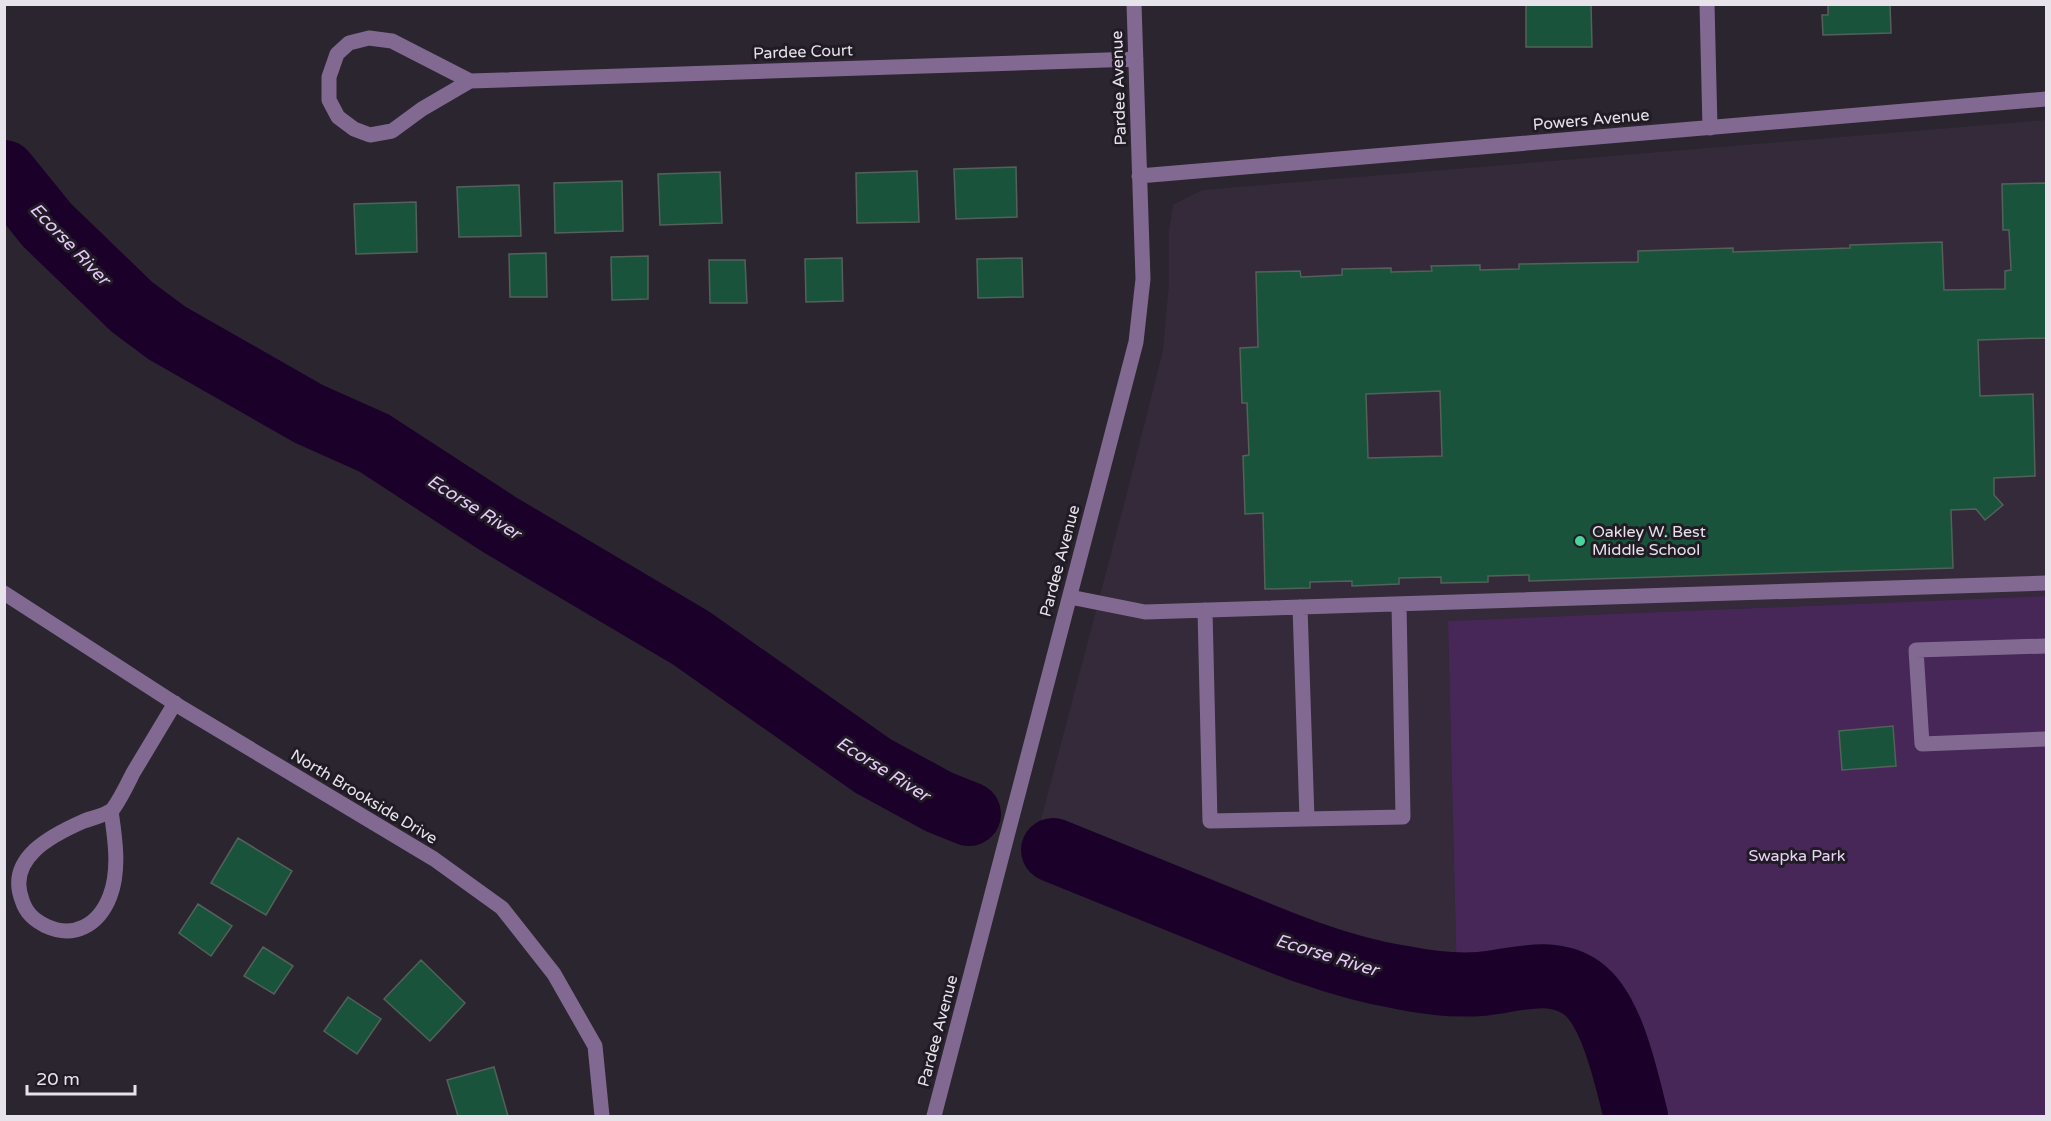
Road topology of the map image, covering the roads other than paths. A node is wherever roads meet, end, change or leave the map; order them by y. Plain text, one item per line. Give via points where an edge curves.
1 (1134, 4) edge
2 (1707, 4) edge
3 (1136, 59) junction
4 (470, 81) junction
5 (2046, 99) edge
6 (1710, 128) junction
7 (1139, 176) junction
8 (2046, 583) edge
9 (4, 593) edge
10 (1070, 597) junction
11 (1399, 604) junction
12 (1300, 607) junction
13 (1205, 610) junction
14 (2046, 646) edge
15 (175, 703) junction
16 (2046, 739) edge
17 (111, 811) junction
18 (1307, 819) junction
19 (602, 1116) edge
20 (934, 1116) edge

1 - 3 street, Pardee Avenue
2 - 6 street
3 - 4 street, Pardee Court
3 - 7 street, Pardee Avenue
4 - 4 street, Pardee Court via 392,41 369,38 349,43 337,54 329,77 329,100 338,117 370,135 392,131
5 - 6 street, Powers Avenue
6 - 7 street, Powers Avenue
7 - 10 street, Pardee Avenue via 1143,279 1136,342
8 - 11 street
9 - 15 street, North Brookside Drive
10 - 13 street via 1145,612
10 - 20 street, Pardee Avenue
11 - 12 street
11 - 18 street via 1403,817
12 - 13 street
12 - 18 street
13 - 18 street via 1210,821
14 - 16 street via 1916,650 1922,744
15 - 17 street
15 - 19 street, North Brookside Drive via 434,859 502,908 554,974 595,1046
17 - 17 street via 53,836 27,857 18,883 27,912 35,920 64,932 78,930 104,910 111,895 116,856

